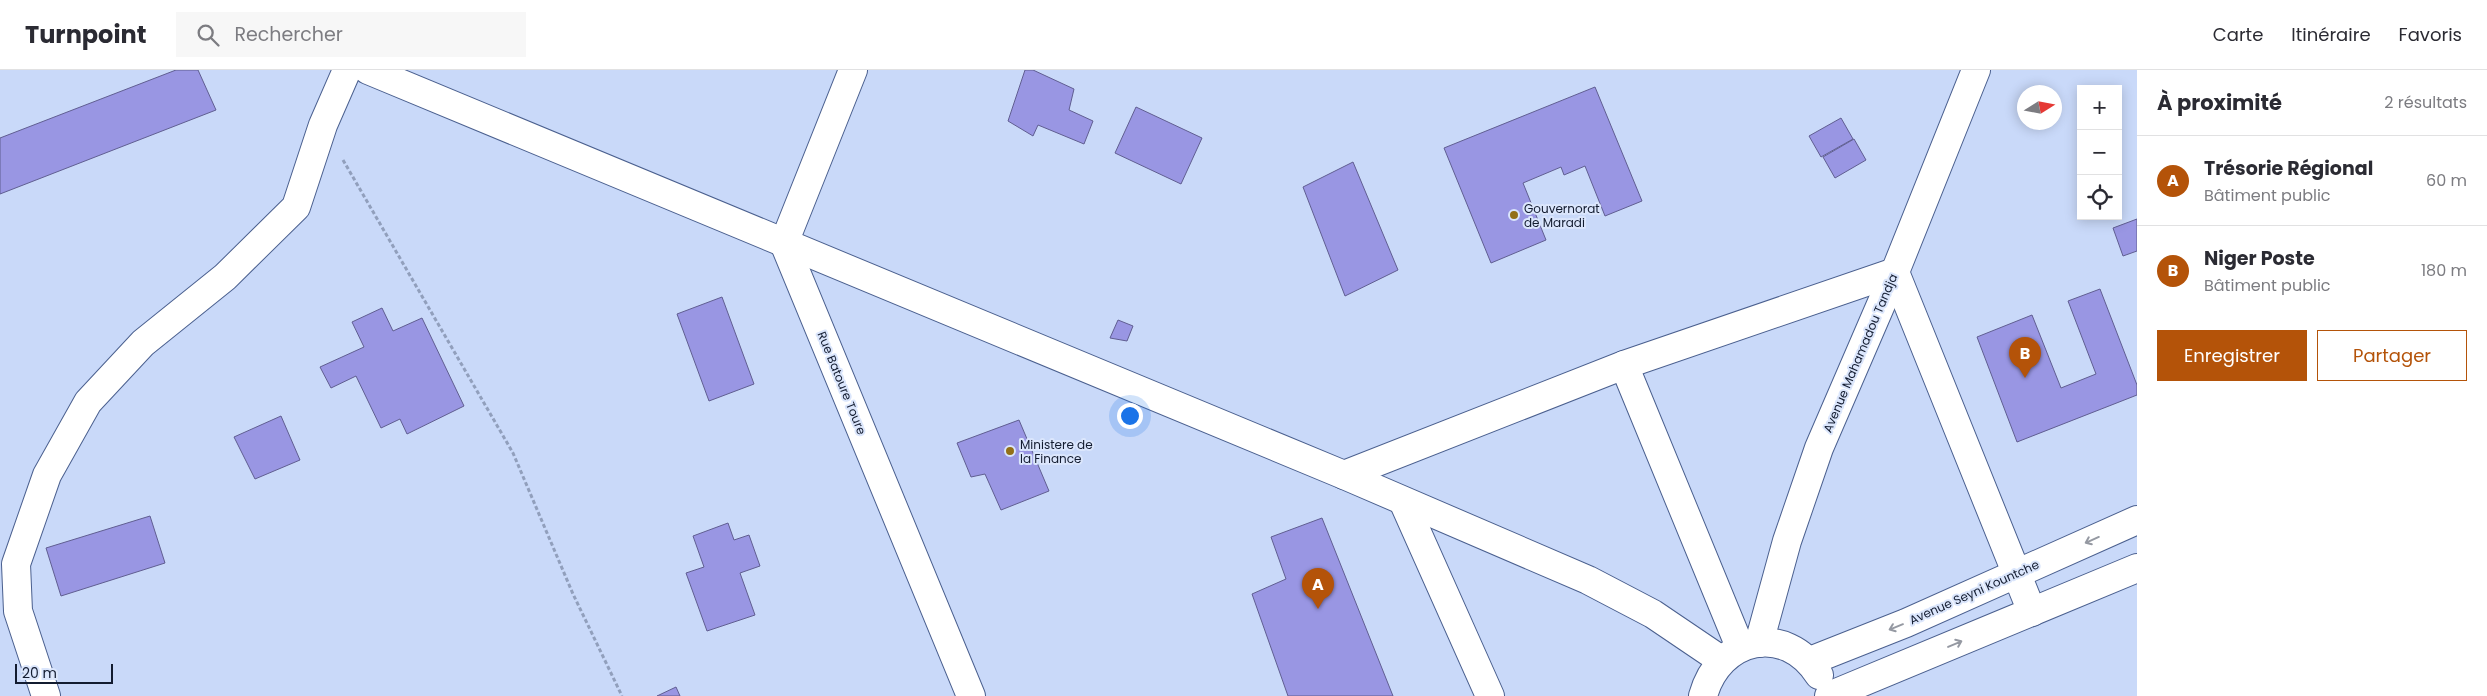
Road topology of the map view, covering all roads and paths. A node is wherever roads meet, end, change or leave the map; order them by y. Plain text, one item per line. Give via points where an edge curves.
1 (347, 70) edge
2 (368, 70) edge
3 (853, 70) edge
4 (1976, 70) edge
5 (323, 125) junction
6 (784, 243) junction
7 (1895, 272) junction
8 (1624, 365) junction
9 (1344, 475) junction
10 (1403, 501) junction
11 (2137, 520) edge
12 (2137, 568) edge
13 (8, 569) edge
14 (2016, 573) junction
15 (2032, 612) junction
16 (1740, 650) junction
17 (1810, 661) junction
18 (46, 696) edge
19 (622, 696) edge
20 (971, 696) edge
21 (1490, 696) edge
22 (1703, 696) edge
23 (1828, 696) edge

1 - 5 main road
2 - 6 main road
3 - 6 main road
4 - 7 main road, Avenue Mahamadou Tandja
5 - 13 main road via 296,207 225,278 142,343 88,402 47,476
5 - 19 path via 513,453 573,594
6 - 9 main road
6 - 20 main road, Rue Batoure Toure
7 - 8 main road
7 - 14 main road
7 - 16 main road, Avenue Mahamadou Tandja via 1819,448 1786,541
8 - 9 main road
8 - 16 main road
9 - 10 main road
10 - 16 main road via 1588,580 1653,614
10 - 21 main road
11 -> 14 main road, Avenue Seyni Kountche
12 - 15 main road
13 - 18 main road
14 - 15 main road
14 -> 17 main road, Avenue Seyni Kountche via 1906,623
23 -> 15 main road
16 - 17 main road via 1787,646
16 - 22 main road via 1707,680
17 - 23 main road

